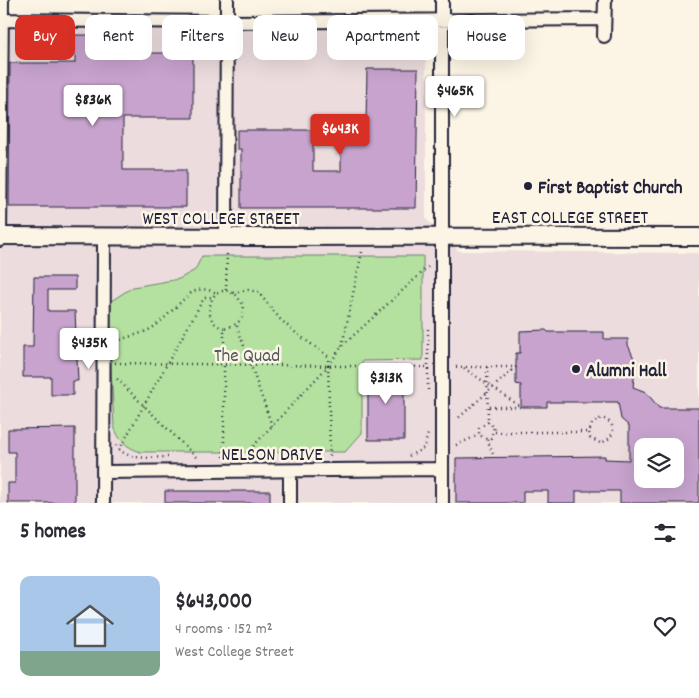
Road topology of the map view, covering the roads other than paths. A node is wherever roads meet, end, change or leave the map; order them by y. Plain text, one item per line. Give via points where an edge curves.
1 (2, 0) edge
2 (227, 0) edge
3 (442, 0) edge
4 (605, 0) edge
5 (227, 15) edge
6 (604, 19) junction
7 (1, 20) edge
8 (442, 20) junction
9 (162, 21) edge
10 (243, 22) edge
11 (604, 36) dead end
12 (227, 60) edge
13 (442, 236) junction
14 (0, 237) edge
15 (699, 237) edge
16 (104, 238) junction
17 (226, 238) junction
18 (442, 469) junction
19 (103, 472) junction
20 (290, 472) junction
21 (103, 503) edge
22 (290, 503) edge
23 (442, 503) edge

1 - 7 street
2 - 5 street
3 - 8 street
4 - 6 street
6 - 8 street
6 - 11 street
7 - 9 street
7 - 14 street
8 - 10 street
8 - 13 street
12 - 17 street
13 - 15 street, EAST COLLEGE STREET
13 - 17 street, WEST COLLEGE STREET
13 - 18 street
14 - 16 street, WEST COLLEGE STREET
16 - 17 street, WEST COLLEGE STREET
16 - 19 street via 108,358
18 - 20 street, NELSON DRIVE
18 - 23 street
19 - 20 street, NELSON DRIVE
19 - 21 street
20 - 22 street

